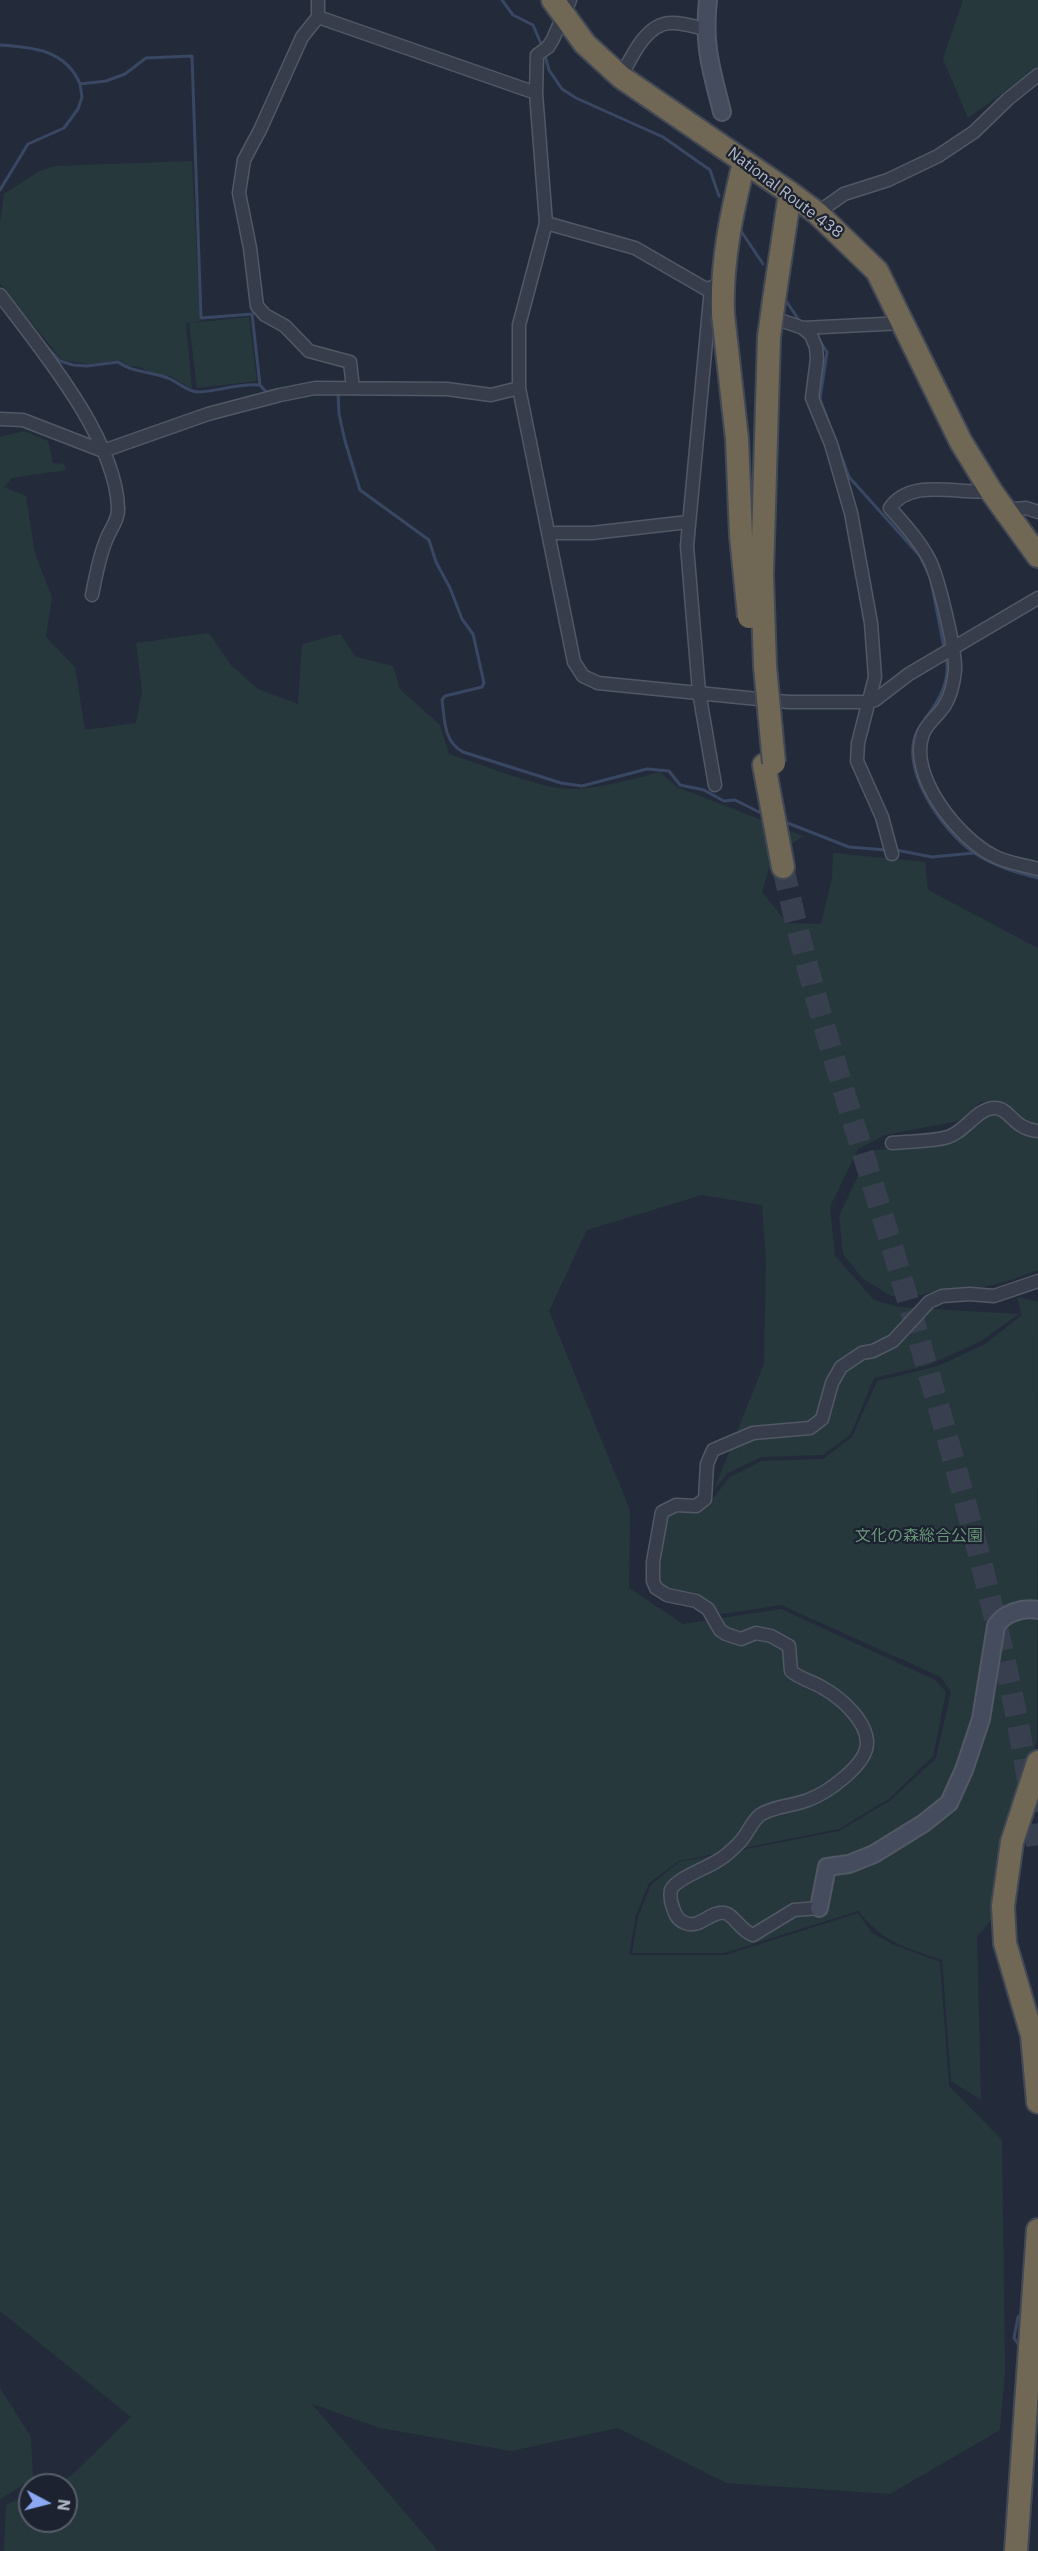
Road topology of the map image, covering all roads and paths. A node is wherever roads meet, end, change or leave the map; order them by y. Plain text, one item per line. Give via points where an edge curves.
1 (318, 0) edge
2 (708, 0) edge
3 (562, 6) edge
4 (318, 17) junction
5 (705, 29) junction
6 (1038, 75) edge
7 (621, 77) junction
8 (536, 93) junction
9 (722, 112) dead end
10 (744, 162) junction
11 (790, 193) junction
12 (817, 213) junction
13 (546, 223) junction
14 (716, 286) junction
15 (0, 295) edge
16 (779, 313) junction
17 (903, 323) junction
18 (803, 328) junction
19 (353, 388) junction
20 (519, 388) junction
21 (0, 419) edge
22 (104, 451) junction
23 (991, 491) junction
24 (1005, 510) junction
25 (1038, 512) edge
26 (688, 522) junction
27 (550, 533) junction
28 (1038, 556) edge
29 (92, 596) dead end
30 (1038, 598) edge
31 (953, 648) junction
32 (699, 692) junction
33 (870, 701) junction
34 (769, 764) junction
35 (715, 785) dead end
36 (892, 854) dead end
37 (786, 866) tunnel mouth
38 (1038, 869) edge
39 (1038, 1131) edge
40 (892, 1143) dead end
41 (1038, 1281) edge
42 (1038, 1610) edge
43 (1038, 1762) edge
44 (819, 1908) joint
45 (1038, 2102) edge
46 (1038, 2230) edge
47 (1038, 2335) edge
48 (1028, 2417) junction
49 (1020, 2550) edge

1 - 4 street
2 - 5 street
3 - 7 highway, National Route 438 via 585,44
3 - 8 street via 543,50
4 - 8 street
4 - 19 street via 302,37 244,160 239,193 257,306 285,326 309,351 350,362
5 - 7 street via 671,22 659,25 646,36
5 - 9 street via 706,53
6 - 12 street via 974,132 938,156 888,180 844,194
7 - 10 highway, National Route 438
8 - 13 street
10 - 11 highway, National Route 438
10 - 14 highway
11 - 12 highway, National Route 438
11 - 16 highway
12 - 17 highway, National Route 438 via 877,271
13 - 14 street via 635,248 706,290
13 - 20 street via 520,319
14 - 26 street
14 - 34 highway, bridge via 723,314 737,439 741,536
15 - 22 street via 64,380
16 - 18 street
16 - 34 highway, bridge via 769,337 762,575
17 - 18 street
17 - 23 highway, National Route 438 via 960,442
18 - 33 street via 816,347 812,398 842,480 864,575 874,652 875,677
19 - 20 street via 447,389 491,395
19 - 22 street via 315,388 280,394 179,423
20 - 27 street
21 - 22 street via 23,420
22 - 29 street via 119,511 99,560
23 - 24 highway, National Route 438
23 - 31 street via 922,489 896,500 890,508 931,561
24 - 25 street via 1026,508
24 - 28 highway, National Route 438
26 - 27 street via 592,533
26 - 32 street
27 - 32 street via 574,662 583,676 598,683
30 - 31 street
31 - 33 street
31 - 38 street via 953,683 945,704 923,733 923,765 929,786 942,811 966,837 994,856
32 - 33 street via 788,702
32 - 35 street
33 - 36 street via 857,761 882,817
34 - 37 highway
39 - 40 street via 1023,1128 1004,1110 996,1108 986,1109 948,1137
41 - 44 street via 994,1296 942,1296 928,1302 893,1341 873,1352 862,1353 841,1367 822,1419 810,1428 753,1433 713,1450 707,1464 705,1499 696,1506 676,1505 662,1512 653,1562 656,1588 667,1595 696,1601 708,1609 726,1634 741,1639 756,1634 771,1636 789,1646 791,1671 843,1703 860,1721 867,1742 863,1760 828,1789 808,1800 758,1816 741,1842 719,1860 676,1883 671,1890 676,1917 692,1925 725,1913 743,1931 753,1935 794,1910
42 - 44 street via 1012,1613 996,1626 981,1719 949,1803 874,1854 827,1867
43 - 45 highway via 1012,1842 1003,1906 1005,1943 1032,2035
46 - 48 highway
47 - 48 highway
48 - 49 highway

